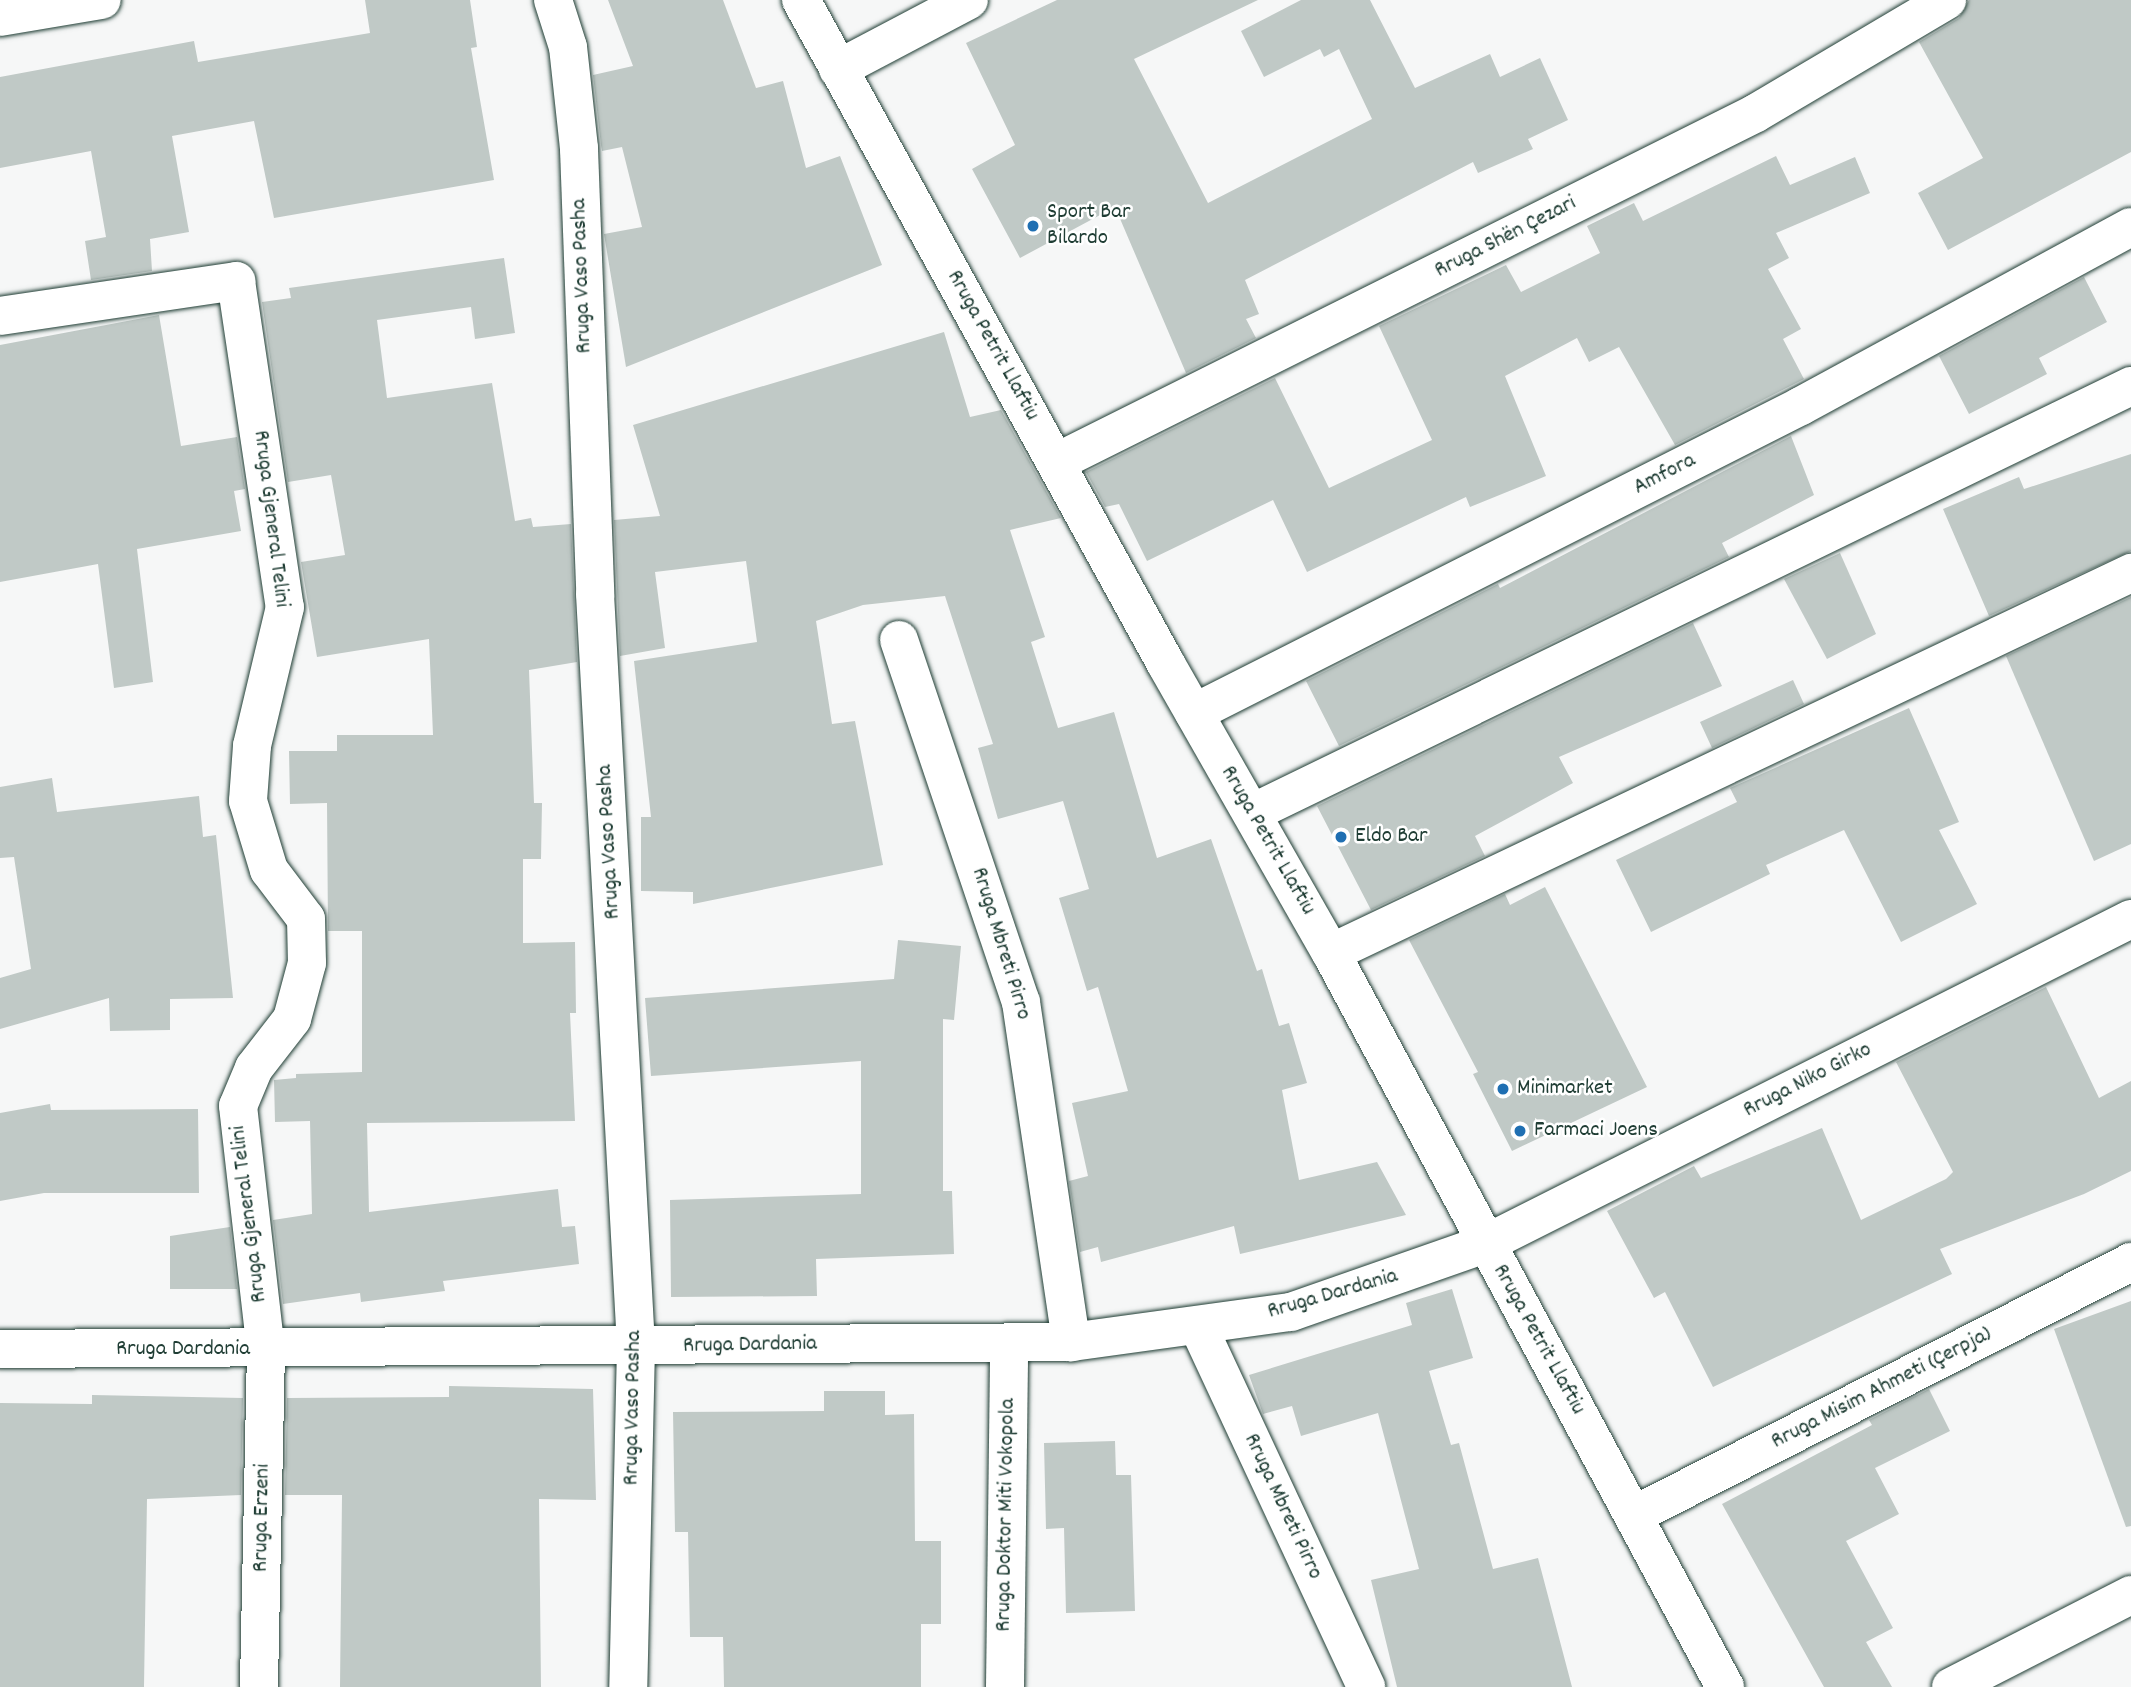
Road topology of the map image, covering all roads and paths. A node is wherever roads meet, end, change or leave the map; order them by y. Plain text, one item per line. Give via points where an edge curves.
1 (102, 0) edge
2 (552, 0) edge
3 (801, 0) edge
4 (970, 0) edge
5 (1947, 0) edge
6 (0, 17) edge
7 (838, 68) junction
8 (2131, 227) edge
9 (0, 316) edge
10 (2131, 386) edge
11 (1057, 462) junction
12 (2131, 573) edge
13 (899, 640) dead end
14 (1194, 713) junction
15 (1252, 813) junction
16 (2131, 919) edge
17 (1331, 953) junction
18 (1485, 1244) junction
19 (2131, 1262) edge
20 (1198, 1326) junction
21 (1071, 1342) junction
22 (1009, 1343) junction
23 (636, 1347) junction
24 (0, 1349) edge
25 (266, 1350) junction
26 (1634, 1515) junction
27 (2131, 1595) edge
28 (259, 1687) edge
29 (628, 1687) edge
30 (1005, 1687) edge
31 (1366, 1687) edge
32 (1725, 1687) edge
33 (1951, 1687) edge

1 - 6 street
2 - 23 street, Rruga Vaso Pasha via 568,47 579,149 595,594
3 - 7 street, Rruga Petrit Llaftiu
4 - 7 street
5 - 11 street, Rruga Shën Çezari via 1756,113
7 - 11 street, Rruga Petrit Llaftiu
8 - 14 street, Amfora via 1801,406
9 - 25 street, Rruga Gjeneral Telini via 236,281 285,607 252,746 248,801 270,870 306,919 307,963 292,1019 254,1068 238,1106
10 - 15 street
11 - 14 street, Rruga Petrit Llaftiu
12 - 17 street
13 - 21 street, Rruga Mbreti Pirro via 1021,1002
14 - 15 street, Rruga Petrit Llaftiu
15 - 17 street, Rruga Petrit Llaftiu
16 - 18 street, Rruga Niko Girko
17 - 18 street, Rruga Petrit Llaftiu
18 - 20 street, Rruga Dardania via 1291,1312
18 - 26 street, Rruga Petrit Llaftiu
19 - 26 street, Rruga Misim Ahmeti (Çerpja)
20 - 21 street, Rruga Dardania
20 - 31 street, Rruga Mbreti Pirro
21 - 22 street, Rruga Dardania
22 - 23 street, Rruga Dardania
22 - 30 street, Rruga Doktor Miti Vokopola
23 - 25 street, Rruga Dardania
23 - 29 street, Rruga Vaso Pasha
24 - 25 street, Rruga Dardania
25 - 28 street, Rruga Erzeni
26 - 32 street, Rruga Petrit Llaftiu
27 - 33 street

